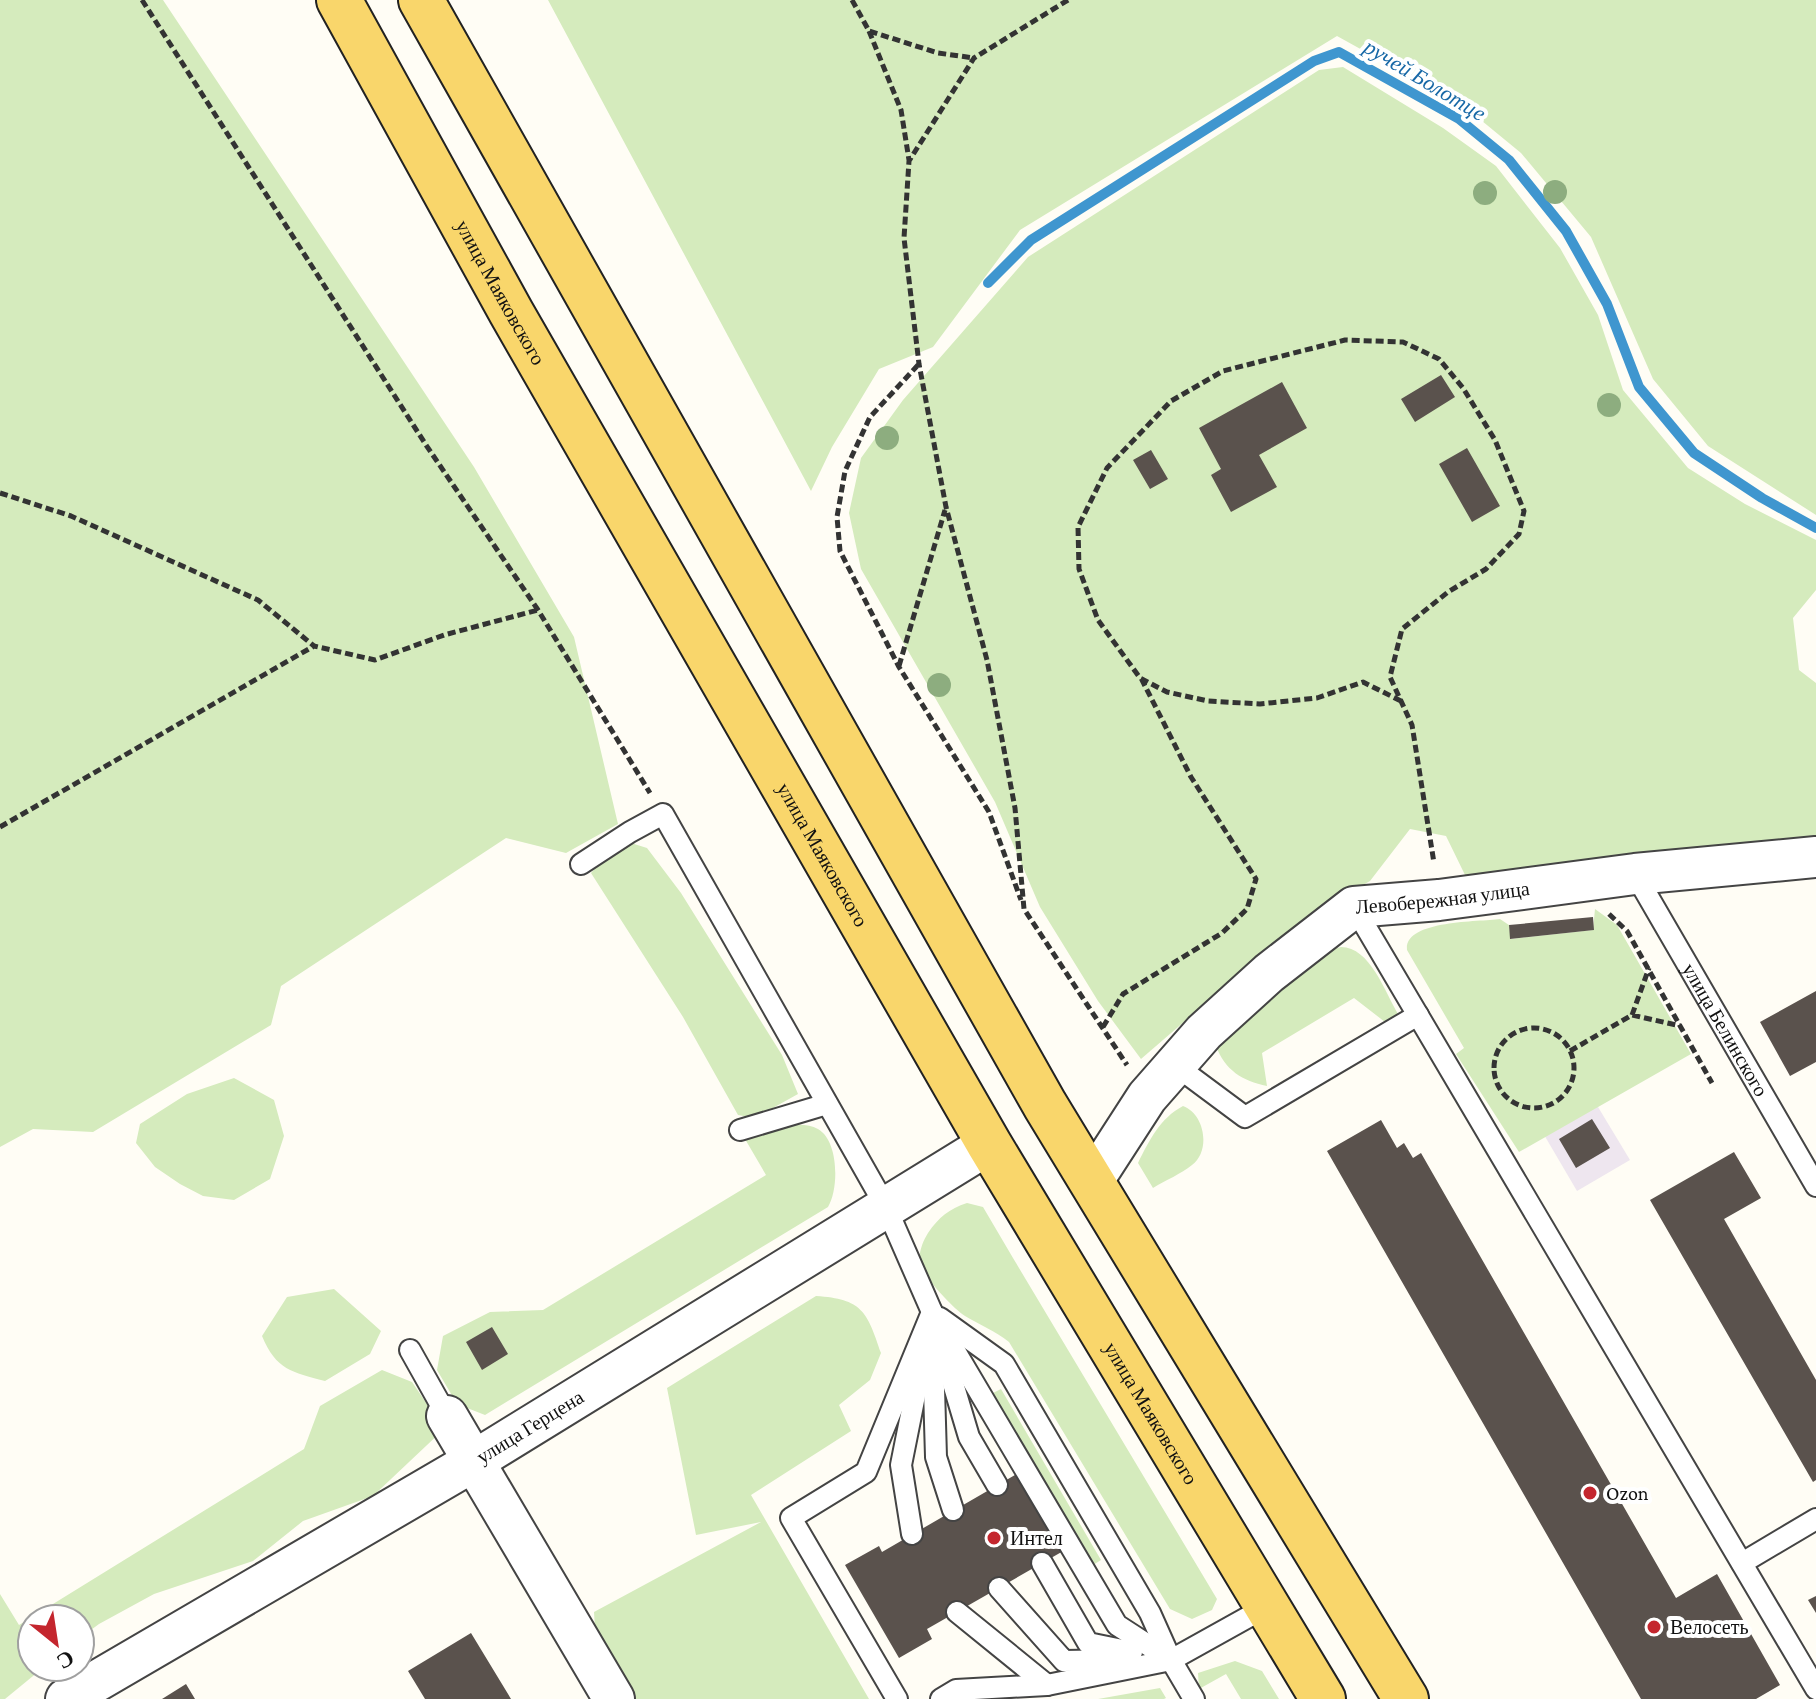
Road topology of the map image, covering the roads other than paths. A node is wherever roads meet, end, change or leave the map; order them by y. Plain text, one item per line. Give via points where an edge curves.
1 (339, 0) edge
2 (421, 0) edge
3 (1816, 857) edge
4 (581, 864) dead end
5 (1635, 874) junction
6 (1354, 907) junction
7 (1418, 1015) junction
8 (1175, 1065) junction
9 (827, 1104) junction
10 (740, 1130) dead end
11 (989, 1144) junction
12 (1092, 1182) junction
13 (1816, 1186) edge
14 (886, 1207) junction
15 (932, 1312) junction
16 (410, 1350) dead end
17 (447, 1416) joint
18 (474, 1461) junction
19 (997, 1485) dead end
20 (953, 1510) dead end
21 (1816, 1519) edge
22 (912, 1534) dead end
23 (1042, 1563) dead end
24 (1742, 1563) junction
25 (999, 1588) dead end
26 (1268, 1606) junction
27 (957, 1612) dead end
28 (1171, 1660) junction
29 (1047, 1685) junction
30 (1816, 1689) edge
31 (69, 1698) edge
32 (614, 1699) edge
33 (897, 1699) edge
34 (941, 1699) edge
35 (1193, 1699) edge
36 (1323, 1699) edge
37 (1406, 1699) edge

1 - 11 main road, улица Маяковского via 519,326
2 - 12 main road
3 - 5 street, Левобережная улица
4 - 9 lane via 663,814
5 - 6 street, Левобережная улица
5 - 13 lane, улица Белинского
6 - 7 lane
6 - 8 street, Левобережная улица via 1269,973
7 - 8 lane via 1245,1117
7 - 24 lane
8 - 12 street, Левобережная улица via 1147,1097
9 - 10 lane
9 - 14 lane
11 - 14 street, улица Герцена
11 - 26 main road, улица Маяковского
12 - 37 main road
14 - 15 lane
14 - 18 street, улица Герцена
15 - 19 lane via 969,1437
15 - 20 lane via 936,1457
15 - 22 lane via 901,1465
15 - 28 lane via 1117,1625
15 - 28 lane via 1004,1364 1150,1613
15 - 33 lane via 866,1472 791,1518
16 - 17 lane
17 - 18 street
18 - 31 street, улица Герцена
18 - 32 street
21 - 24 lane
23 - 28 lane via 1088,1643
24 - 30 lane
25 - 28 lane via 1064,1661
26 - 28 lane
26 - 36 main road, улица Маяковского
27 - 29 lane
28 - 29 lane
28 - 35 lane
29 - 34 lane via 956,1690

